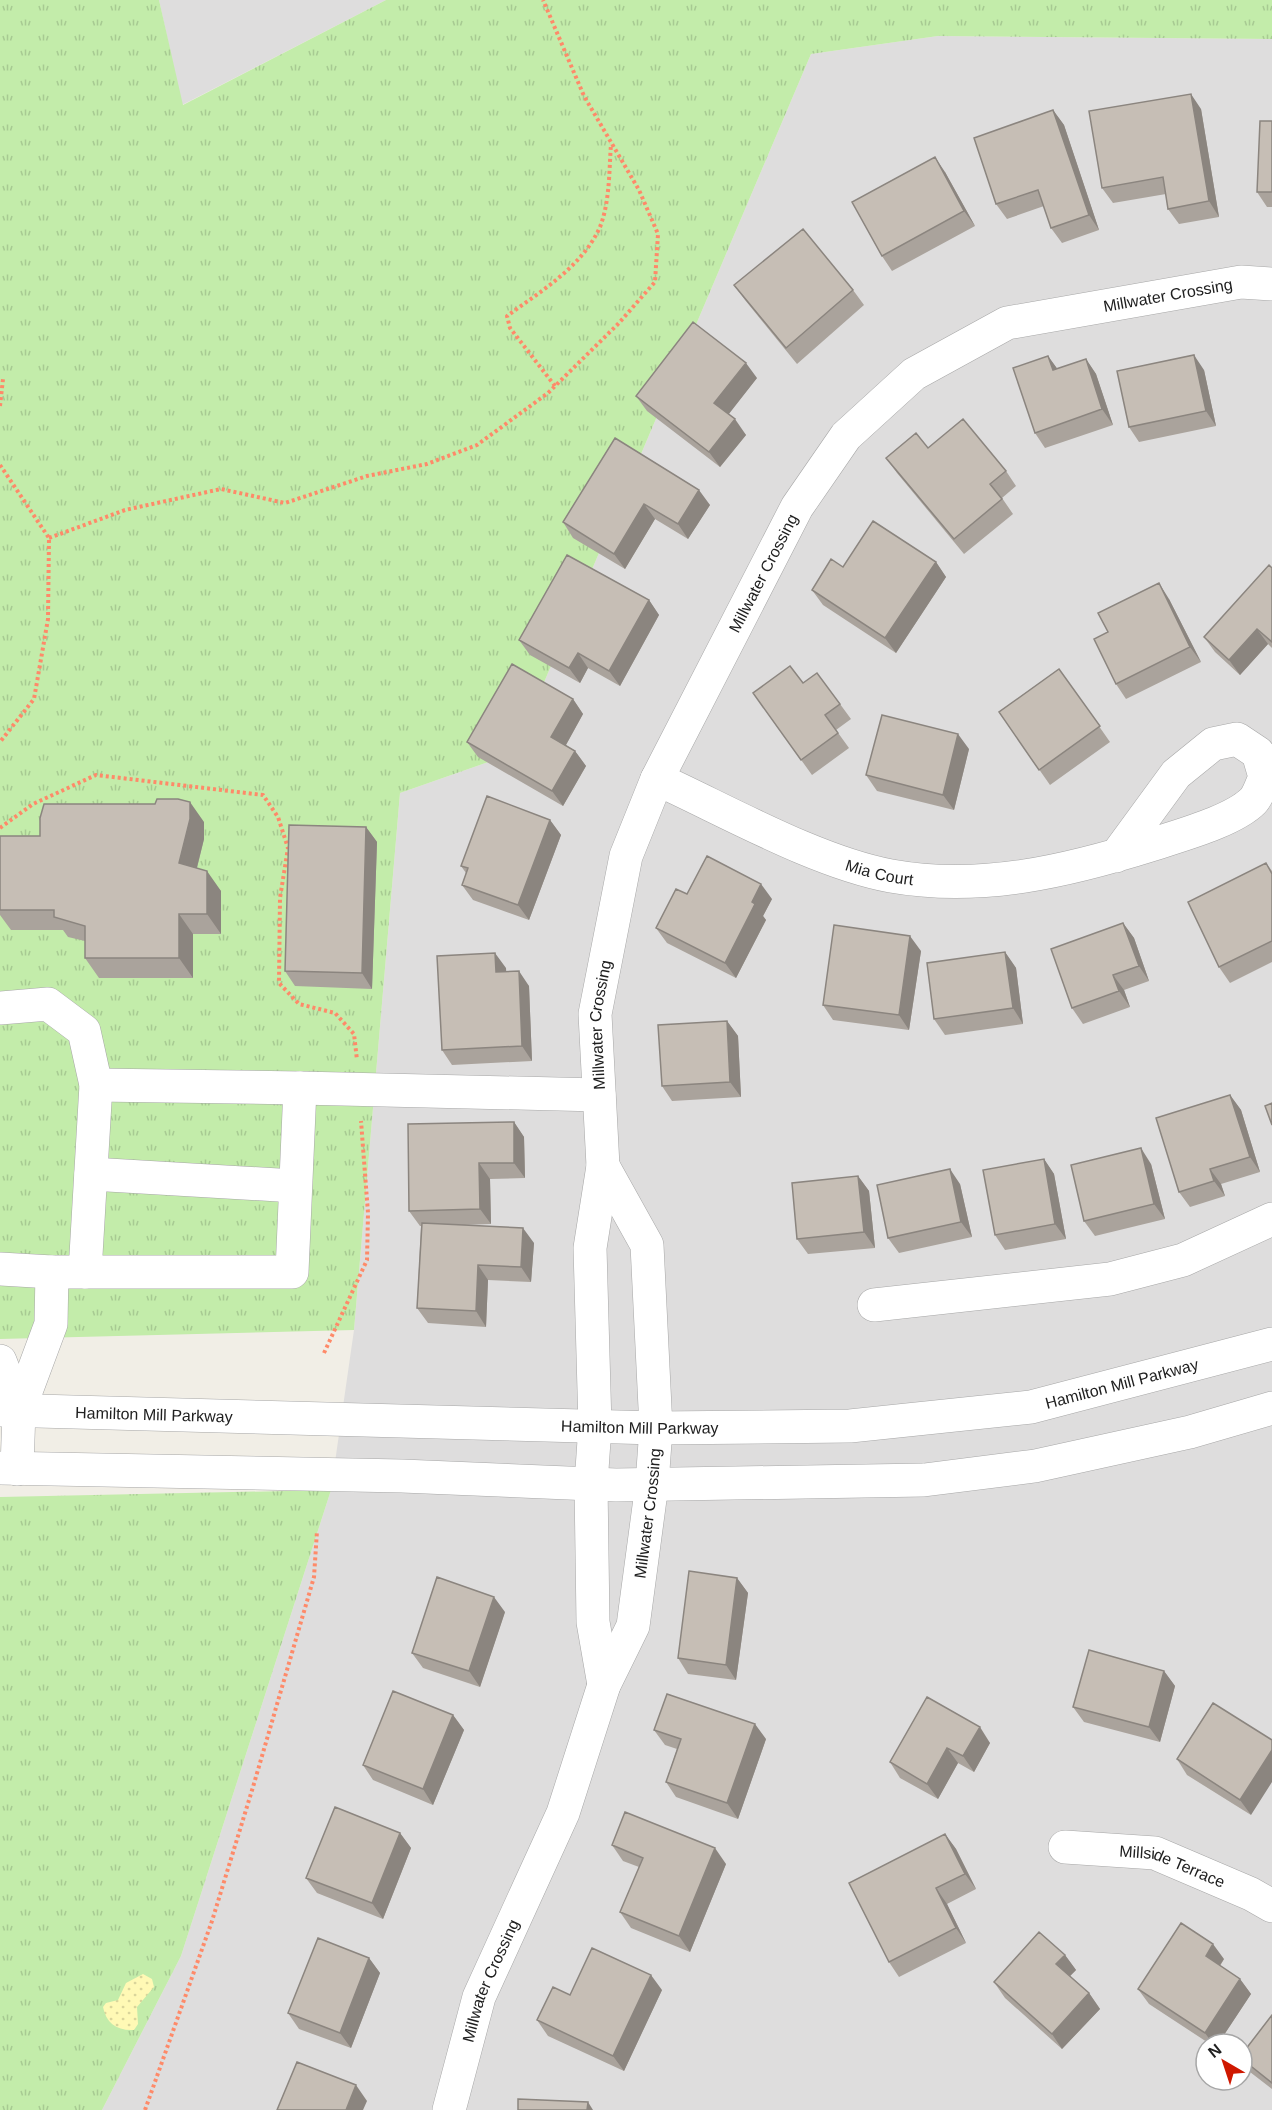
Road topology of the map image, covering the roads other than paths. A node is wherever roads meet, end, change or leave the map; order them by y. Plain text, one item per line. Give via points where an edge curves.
1 (1272, 284) edge
2 (657, 779) junction
3 (1116, 856) dead end
4 (0, 1008) edge
5 (96, 1085) junction
6 (300, 1088) junction
7 (599, 1095) junction
8 (603, 1166) junction
9 (91, 1174) junction
10 (296, 1186) junction
11 (1272, 1219) edge
12 (0, 1269) edge
13 (52, 1272) junction
14 (85, 1272) junction
15 (874, 1305) dead end
16 (1272, 1344) edge
17 (0, 1361) edge
18 (1272, 1408) edge
19 (9, 1410) edge
20 (595, 1426) junction
21 (656, 1428) junction
22 (9, 1469) edge
23 (591, 1484) junction
24 (652, 1484) junction
25 (604, 1685) junction
26 (1065, 1847) dead end
27 (1272, 1906) edge
28 (449, 2110) edge

1 - 2 street, Millwater Crossing via 1241,282 1007,323 914,374 846,436 797,507
2 - 3 street, Mia Court via 821,855 890,876 960,883 1030,877
2 - 7 street, Millwater Crossing via 626,856 595,1014
4 - 5 street via 48,1004 84,1031
5 - 6 street
5 - 9 street
6 - 7 street
6 - 10 street
7 - 8 street, Millwater Crossing
8 - 20 street, Millwater Crossing via 590,1248
8 - 21 street, Millwater Crossing via 647,1245
9 - 10 street
9 - 14 street
10 - 14 street via 292,1272
11 - 15 street via 1183,1260 1110,1279
12 - 13 street
13 - 14 street
13 - 19 street via 51,1324
16 - 21 street, Hamilton Mill Parkway via 1031,1407 850,1426
17 - 19 street
18 - 24 street via 1190,1432 1035,1466 924,1480
19 - 20 street, Hamilton Mill Parkway
19 - 22 street
20 - 21 street, Hamilton Mill Parkway
20 - 23 street, Millwater Crossing
21 - 24 street, Millwater Crossing
22 - 23 street via 402,1476
23 - 24 street
23 - 25 street, Millwater Crossing via 592,1622
24 - 25 street, Millwater Crossing via 633,1626
25 - 28 street, Millwater Crossing via 563,1813 479,1997
26 - 27 street, Millside Terrace via 1155,1853

